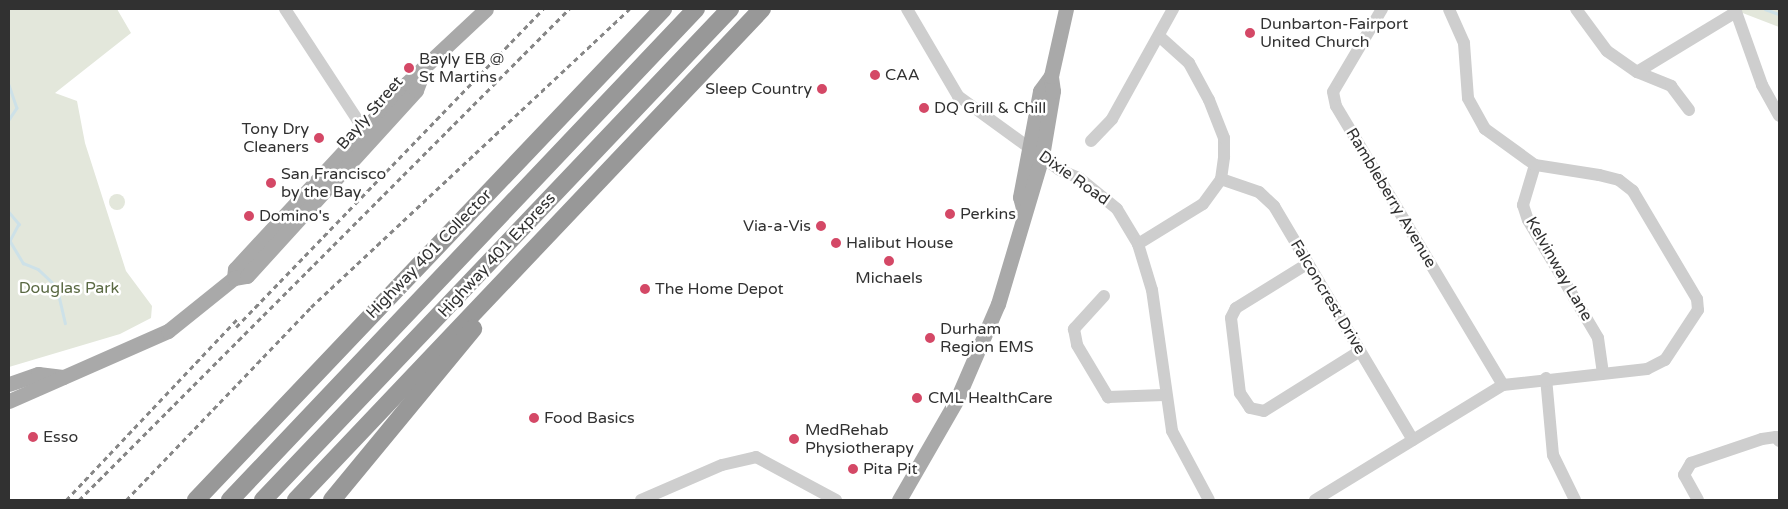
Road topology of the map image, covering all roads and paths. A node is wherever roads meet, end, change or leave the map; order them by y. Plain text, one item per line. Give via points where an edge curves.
1 (285, 9) edge
2 (486, 9) edge
3 (663, 9) edge
4 (696, 9) edge
5 (730, 9) edge
6 (762, 9) edge
7 (907, 9) edge
8 (1066, 9) edge
9 (1173, 9) edge
10 (1382, 9) edge
11 (1449, 9) edge
12 (1576, 9) edge
13 (1736, 10) edge
14 (1159, 36) junction
15 (1637, 72) junction
16 (1689, 110) dead end
17 (1779, 116) edge
18 (367, 135) junction
19 (1091, 141) dead end
20 (1036, 152) junction
21 (1535, 164) junction
22 (1220, 179) junction
23 (1138, 244) junction
24 (532, 254) junction
25 (1307, 264) junction
26 (1104, 296) dead end
27 (1360, 351) junction
28 (1603, 374) junction
29 (63, 378) junction
30 (1546, 378) junction
31 (9, 384) edge
32 (1503, 385) junction
33 (1164, 395) junction
34 (9, 401) edge
35 (1413, 440) junction
36 (1779, 441) edge
37 (196, 500) edge
38 (230, 500) edge
39 (263, 500) edge
40 (296, 500) edge
41 (332, 500) edge
42 (641, 500) edge
43 (836, 500) edge
44 (899, 500) edge
45 (1210, 500) edge
46 (1315, 500) edge
47 (1575, 500) edge
48 (1698, 500) edge

1 - 18 street
2 - 18 main road, Bayly Street via 423,72
3 - 37 highway, Highway 401 Collector
4 - 38 highway, Highway 401 Express
5 - 39 highway, Highway 401 Express
6 - 24 highway
7 - 20 street, Dixie Road via 958,96
8 - 20 main road via 1051,76 1053,91
9 - 14 street
10 - 32 street, Rambleberry Avenue via 1333,92 1336,106
11 - 21 street via 1464,43 1468,98 1476,116 1500,142
12 - 15 street via 1608,51
13 - 15 street
13 - 17 street via 1762,85
14 - 19 street via 1112,119
14 - 22 street via 1189,63 1218,117 1224,138
15 - 16 street via 1671,86
18 - 29 main road, Bayly Street via 235,269 234,278 168,331
20 - 23 street, Dixie Road via 1117,209
20 - 44 main road via 1031,198 1023,208 998,304 980,349
21 - 28 street, Kelvinway Lane via 1524,198 1526,213 1598,338
21 - 28 street via 1619,180 1633,191 1697,299 1698,310 1665,360 1648,369
22 - 23 street via 1187,217
22 - 25 street, Falconcrest Drive via 1259,192 1274,206
23 - 33 street, Dixie Road via 1152,290
24 - 40 highway
24 - 41 highway
25 - 27 street, Falconcrest Drive
25 - 27 street via 1236,308 1231,318 1240,393 1250,408 1264,411
26 - 33 street via 1074,329 1077,345 1108,397
27 - 35 street, Falconcrest Drive
28 - 30 street
29 - 31 main road via 38,374
29 - 34 main road, Bayly Street
30 - 32 street
30 - 47 street via 1553,455
32 - 35 street
33 - 45 street, Dixie Road via 1172,431
35 - 46 street
36 - 48 street via 1776,436 1762,439 1691,463 1684,475
42 - 43 street via 722,465 756,458

